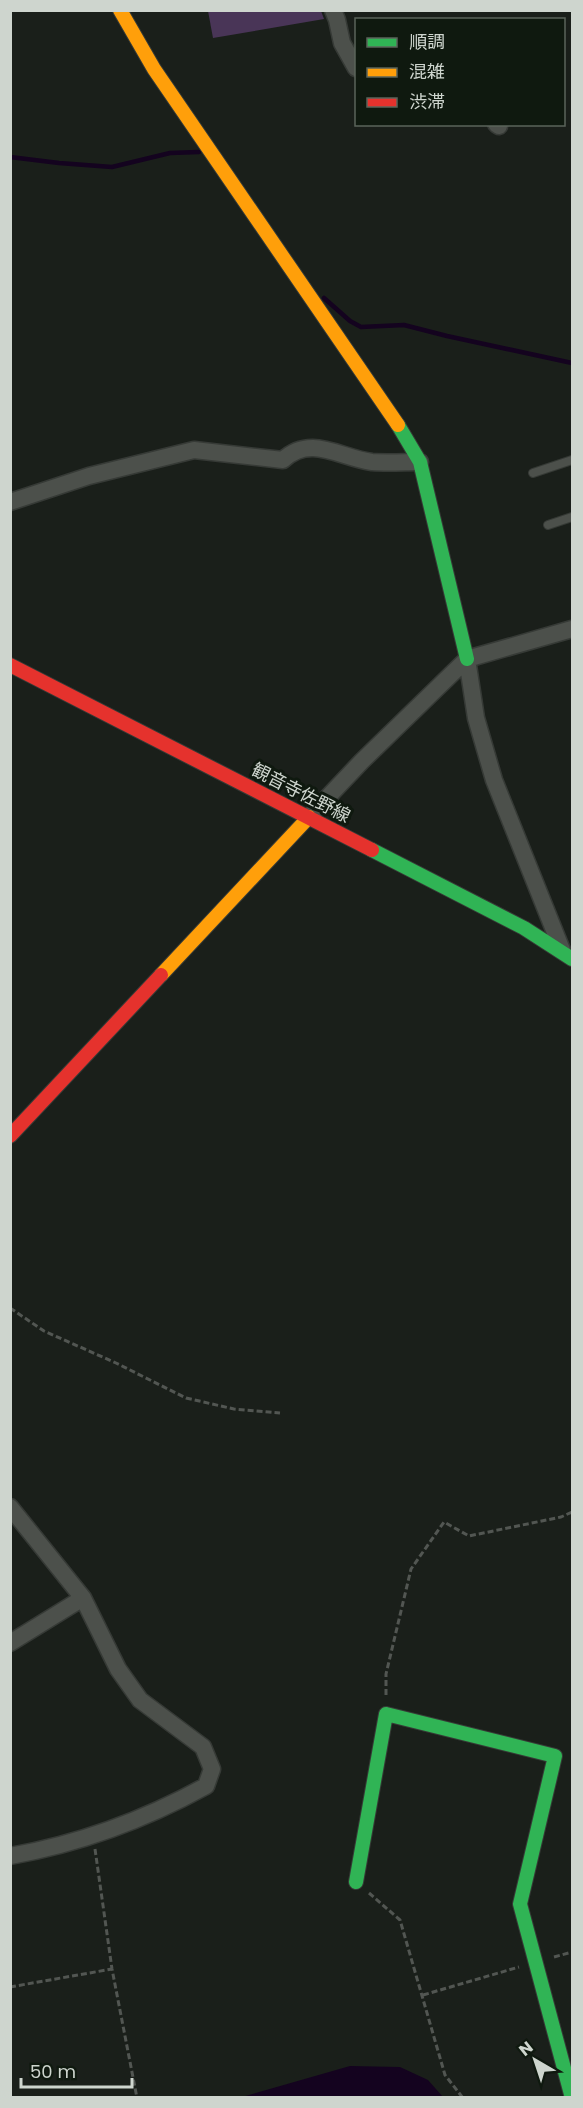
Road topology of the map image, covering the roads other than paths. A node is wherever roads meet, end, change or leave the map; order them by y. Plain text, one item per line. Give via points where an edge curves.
1 (120, 10) edge
2 (333, 10) edge
3 (355, 65) edge
4 (573, 460) edge
5 (420, 462) junction
6 (533, 473) dead end
7 (10, 502) edge
8 (573, 517) edge
9 (548, 525) dead end
10 (573, 629) edge
11 (467, 659) junction
12 (10, 665) edge
13 (309, 817) junction
14 (568, 955) edge
15 (10, 1136) edge
16 (10, 1507) edge
17 (83, 1598) junction
18 (10, 1643) edge
19 (10, 1856) edge
20 (356, 1882) road end
21 (572, 2097) edge

1 - 5 street via 154,69
2 - 3 street via 342,43
4 - 6 lane
5 - 7 street via 370,462 314,447 293,451 283,460 194,450 89,476
5 - 11 street
8 - 9 lane
10 - 11 street
11 - 13 street
11 - 14 street via 476,718 494,780
12 - 13 street, 観音寺佐野線
13 - 14 street, 観音寺佐野線 via 524,928
13 - 15 street
16 - 17 street
17 - 18 street
17 - 19 street via 118,1669 140,1700 203,1747 212,1769 206,1786 178,1801 93,1836
20 - 21 street via 386,1714 555,1756 520,1904

